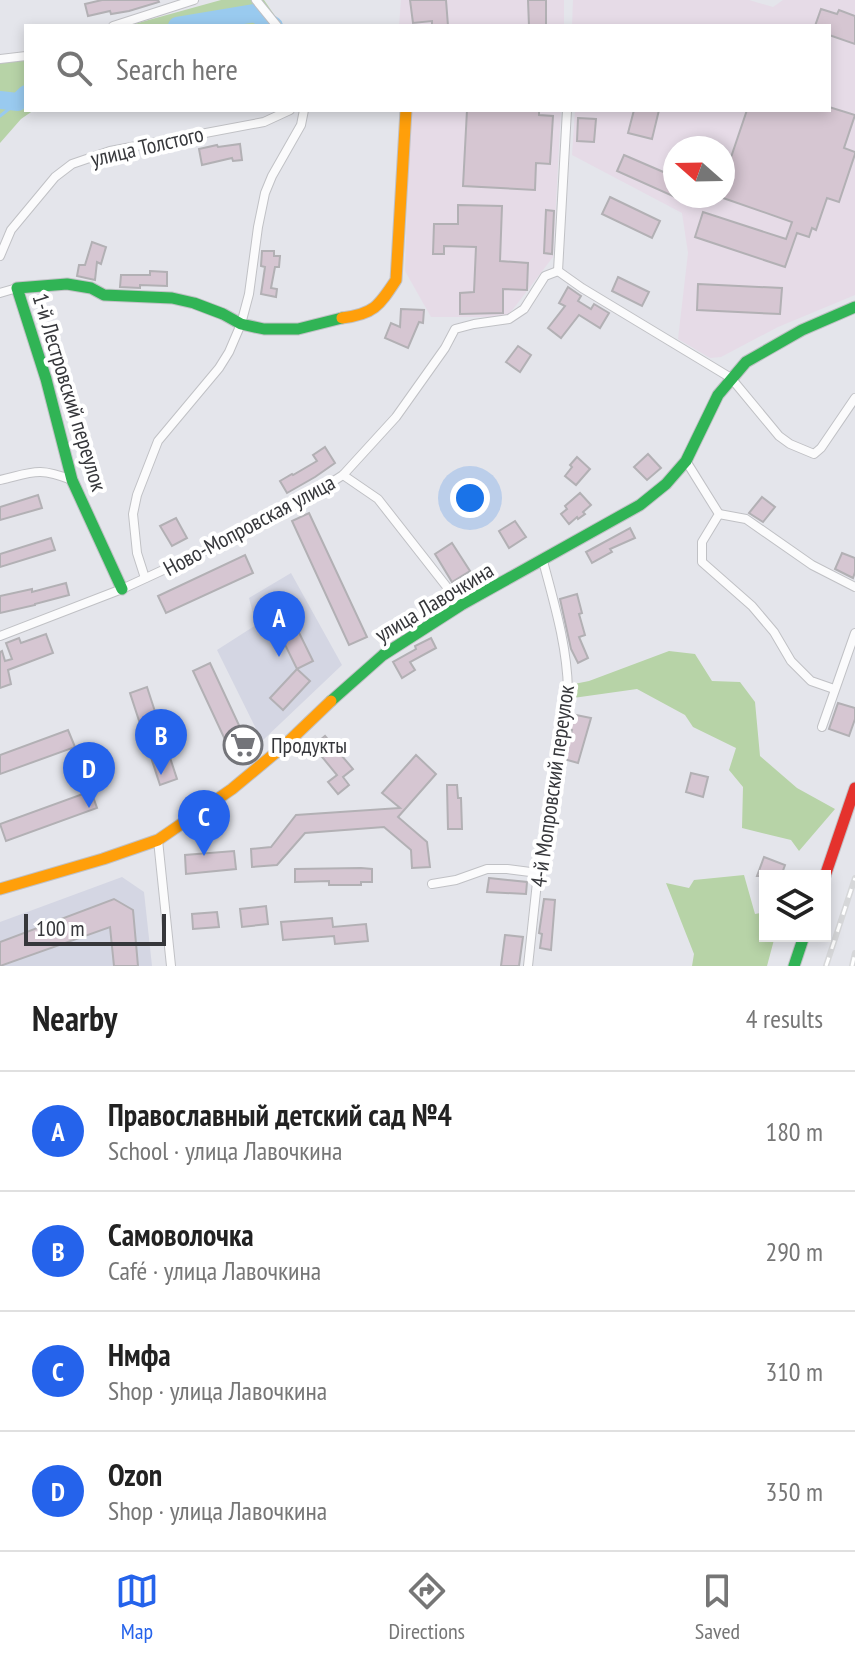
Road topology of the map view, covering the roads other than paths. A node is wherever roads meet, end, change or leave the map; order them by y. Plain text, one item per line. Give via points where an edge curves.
1 (194, 0) edge
2 (258, 2) edge
3 (119, 24) edge
4 (275, 24) edge
5 (24, 56) edge
6 (0, 59) edge
7 (286, 112) edge
8 (304, 112) edge
9 (406, 112) edge
10 (567, 112) edge
11 (0, 256) edge
12 (558, 271) junction
13 (17, 288) junction
14 (0, 293) edge
15 (855, 307) edge
16 (241, 324) junction
17 (731, 378) junction
18 (855, 398) edge
19 (686, 461) junction
20 (343, 475) junction
21 (0, 480) edge
22 (72, 480) junction
23 (719, 514) junction
24 (543, 561) junction
25 (145, 578) junction
26 (855, 587) edge
27 (122, 589) junction
28 (461, 605) junction
29 (855, 633) edge
30 (0, 636) edge
31 (834, 689) junction
32 (822, 727) dead end
33 (853, 793) edge
34 (158, 840) junction
35 (827, 870) edge
36 (538, 873) junction
37 (432, 884) dead end
38 (0, 889) edge
39 (802, 942) edge
40 (171, 966) edge
41 (528, 966) edge
42 (794, 966) edge

1 - 3 street
2 - 4 street
5 - 6 street
7 - 11 street, улица Толстого via 264,122 110,151 72,164 11,230
8 - 16 street via 265,193
9 - 16 main road, 1-й Лестровский переулок via 396,280 381,303 362,316 298,329
10 - 12 street
12 - 17 street
12 - 20 street, Ново-Мопровская улица via 545,276 524,309 509,319 455,329 396,417
13 - 14 street
13 - 16 main road, 1-й Лестровский переулок via 61,285 96,289 104,295 172,298
13 - 22 main road, 1-й Лестровский переулок
15 - 17 main road, улица Лавочкина via 763,352
16 - 25 street via 219,368 158,441 137,495 133,514
17 - 18 street via 779,436 814,454
17 - 19 main road, улица Лавочкина
19 - 23 street
19 - 24 main road, улица Лавочкина via 640,505
20 - 25 street, Ново-Мопровская улица via 239,535
20 - 28 street via 378,499
21 - 22 street via 49,471
22 - 27 main road, 1-й Лестровский переулок
23 - 26 street via 746,519 812,565
23 - 31 street via 702,542 702,562 752,606 811,681
24 - 28 main road, улица Лавочкина
24 - 36 street, 4-й Мопровский переулок via 568,668 568,690
25 - 27 street, Ново-Мопровская улица
27 - 30 street, Ново-Мопровская улица
28 - 34 main road, улица Лавочкина via 383,655 232,789
29 - 31 street
31 - 32 street
33 - 35 main road
34 - 38 main road, улица Лавочкина
34 - 40 street
36 - 37 street via 487,869
36 - 41 street, 4-й Мопровский переулок
39 - 42 main road

